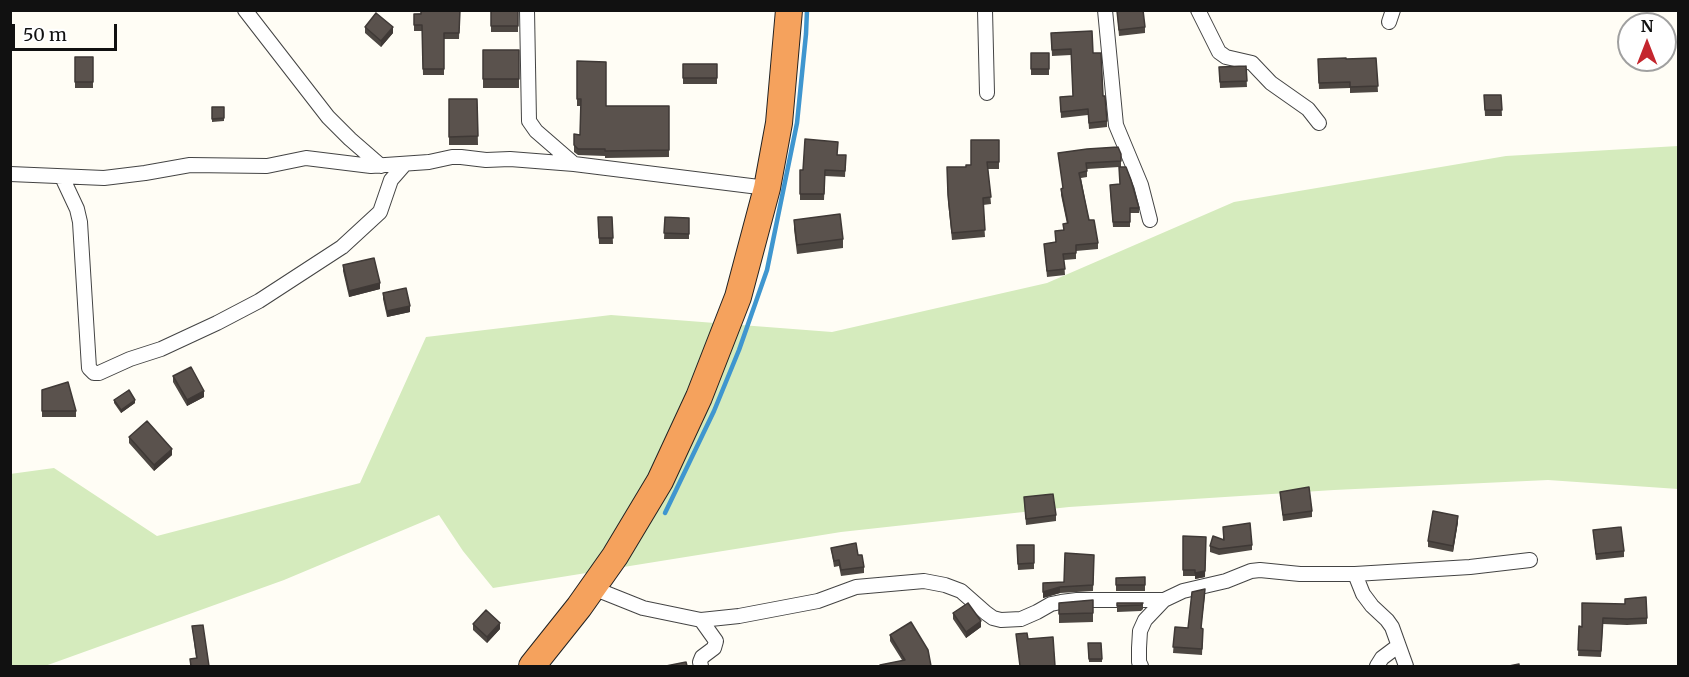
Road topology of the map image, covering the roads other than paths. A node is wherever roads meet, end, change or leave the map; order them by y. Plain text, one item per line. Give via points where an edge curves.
1 (245, 10) edge
2 (527, 10) edge
3 (789, 10) edge
4 (985, 10) edge
5 (1105, 10) edge
6 (1198, 10) edge
7 (987, 93) dead end
8 (1319, 123) dead end
9 (405, 164) junction
10 (574, 164) junction
11 (381, 166) junction
12 (10, 174) edge
13 (62, 177) junction
14 (766, 188) junction
15 (1150, 220) dead end
16 (1530, 560) dead end
17 (1355, 574) junction
18 (593, 588) junction
19 (1164, 600) junction
20 (701, 620) junction
21 (1398, 646) junction
22 (536, 665) edge
23 (701, 666) edge
24 (1141, 666) edge
25 (1377, 666) edge
26 (1406, 666) edge

1 - 11 street via 328,117
2 - 10 street via 529,121
3 - 14 highway via 779,123
4 - 7 street
5 - 15 street via 1116,125 1141,185
6 - 8 street via 1219,52 1252,63 1270,83 1308,109
9 - 10 street via 461,157
9 - 11 street
9 - 13 street via 391,180 380,212 342,247 218,323 99,373 89,368 80,222
10 - 14 street
11 - 13 street via 306,158 267,166 190,165 115,177
12 - 13 street
14 - 18 highway via 738,297 699,397 660,481
16 - 17 street
17 - 19 street via 1251,571
17 - 21 street via 1363,594 1392,627
18 - 20 street via 643,608
18 - 22 highway
19 - 20 street via 1077,600 1052,604 1021,619 1001,620 986,613 961,591 924,581 856,586 818,601
19 - 24 street via 1140,631
20 - 23 street via 716,641 714,648 702,657
21 - 25 street
21 - 26 street

